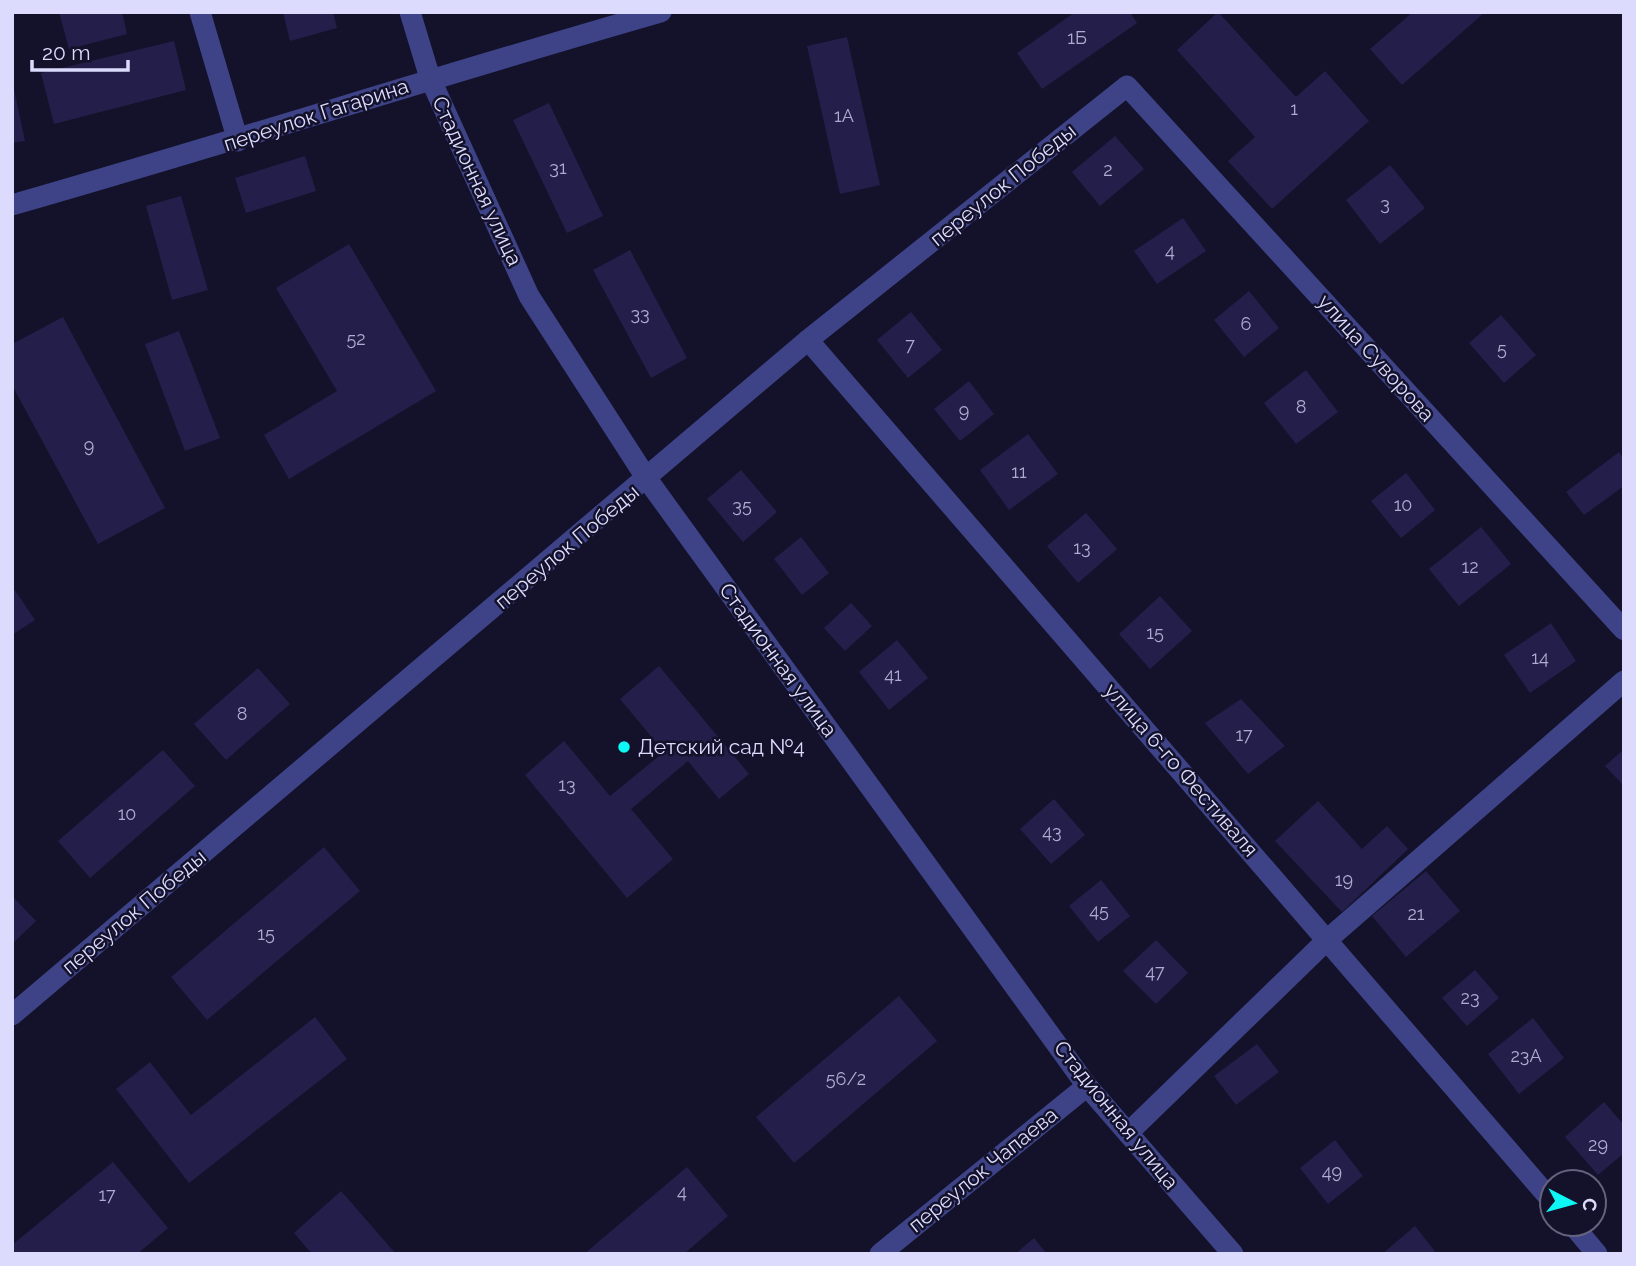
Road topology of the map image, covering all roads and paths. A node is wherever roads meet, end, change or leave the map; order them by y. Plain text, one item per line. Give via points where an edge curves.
1 (200, 12) edge
2 (410, 12) edge
3 (661, 12) edge
4 (430, 78) junction
5 (1127, 86) joint
6 (238, 141) junction
7 (12, 205) edge
8 (808, 340) junction
9 (647, 479) junction
10 (1624, 630) edge
11 (1624, 681) edge
12 (1327, 940) junction
13 (12, 1015) edge
14 (1087, 1086) junction
15 (1128, 1133) junction
16 (1538, 1185) edge
17 (1584, 1238) edge
18 (880, 1254) edge
19 (1233, 1254) edge
20 (1597, 1254) edge

1 - 6 street
2 - 4 street, Стадионная улица
3 - 4 street, переулок Гагарина
4 - 6 street, переулок Гагарина
4 - 9 street, Стадионная улица via 529,296
5 - 8 street, переулок Победы
5 - 10 street, улица Суворова
6 - 7 street, переулок Гагарина
8 - 9 street, переулок Победы
8 - 12 street, улица 6-го Фестиваля
9 - 13 street, переулок Победы
9 - 14 street, Стадионная улица
11 - 12 street
12 - 15 street
12 - 16 street, улица 6-го Фестиваля
14 - 15 street, Стадионная улица
14 - 18 street, переулок Чапаева
15 - 19 street, Стадионная улица
17 - 20 street

